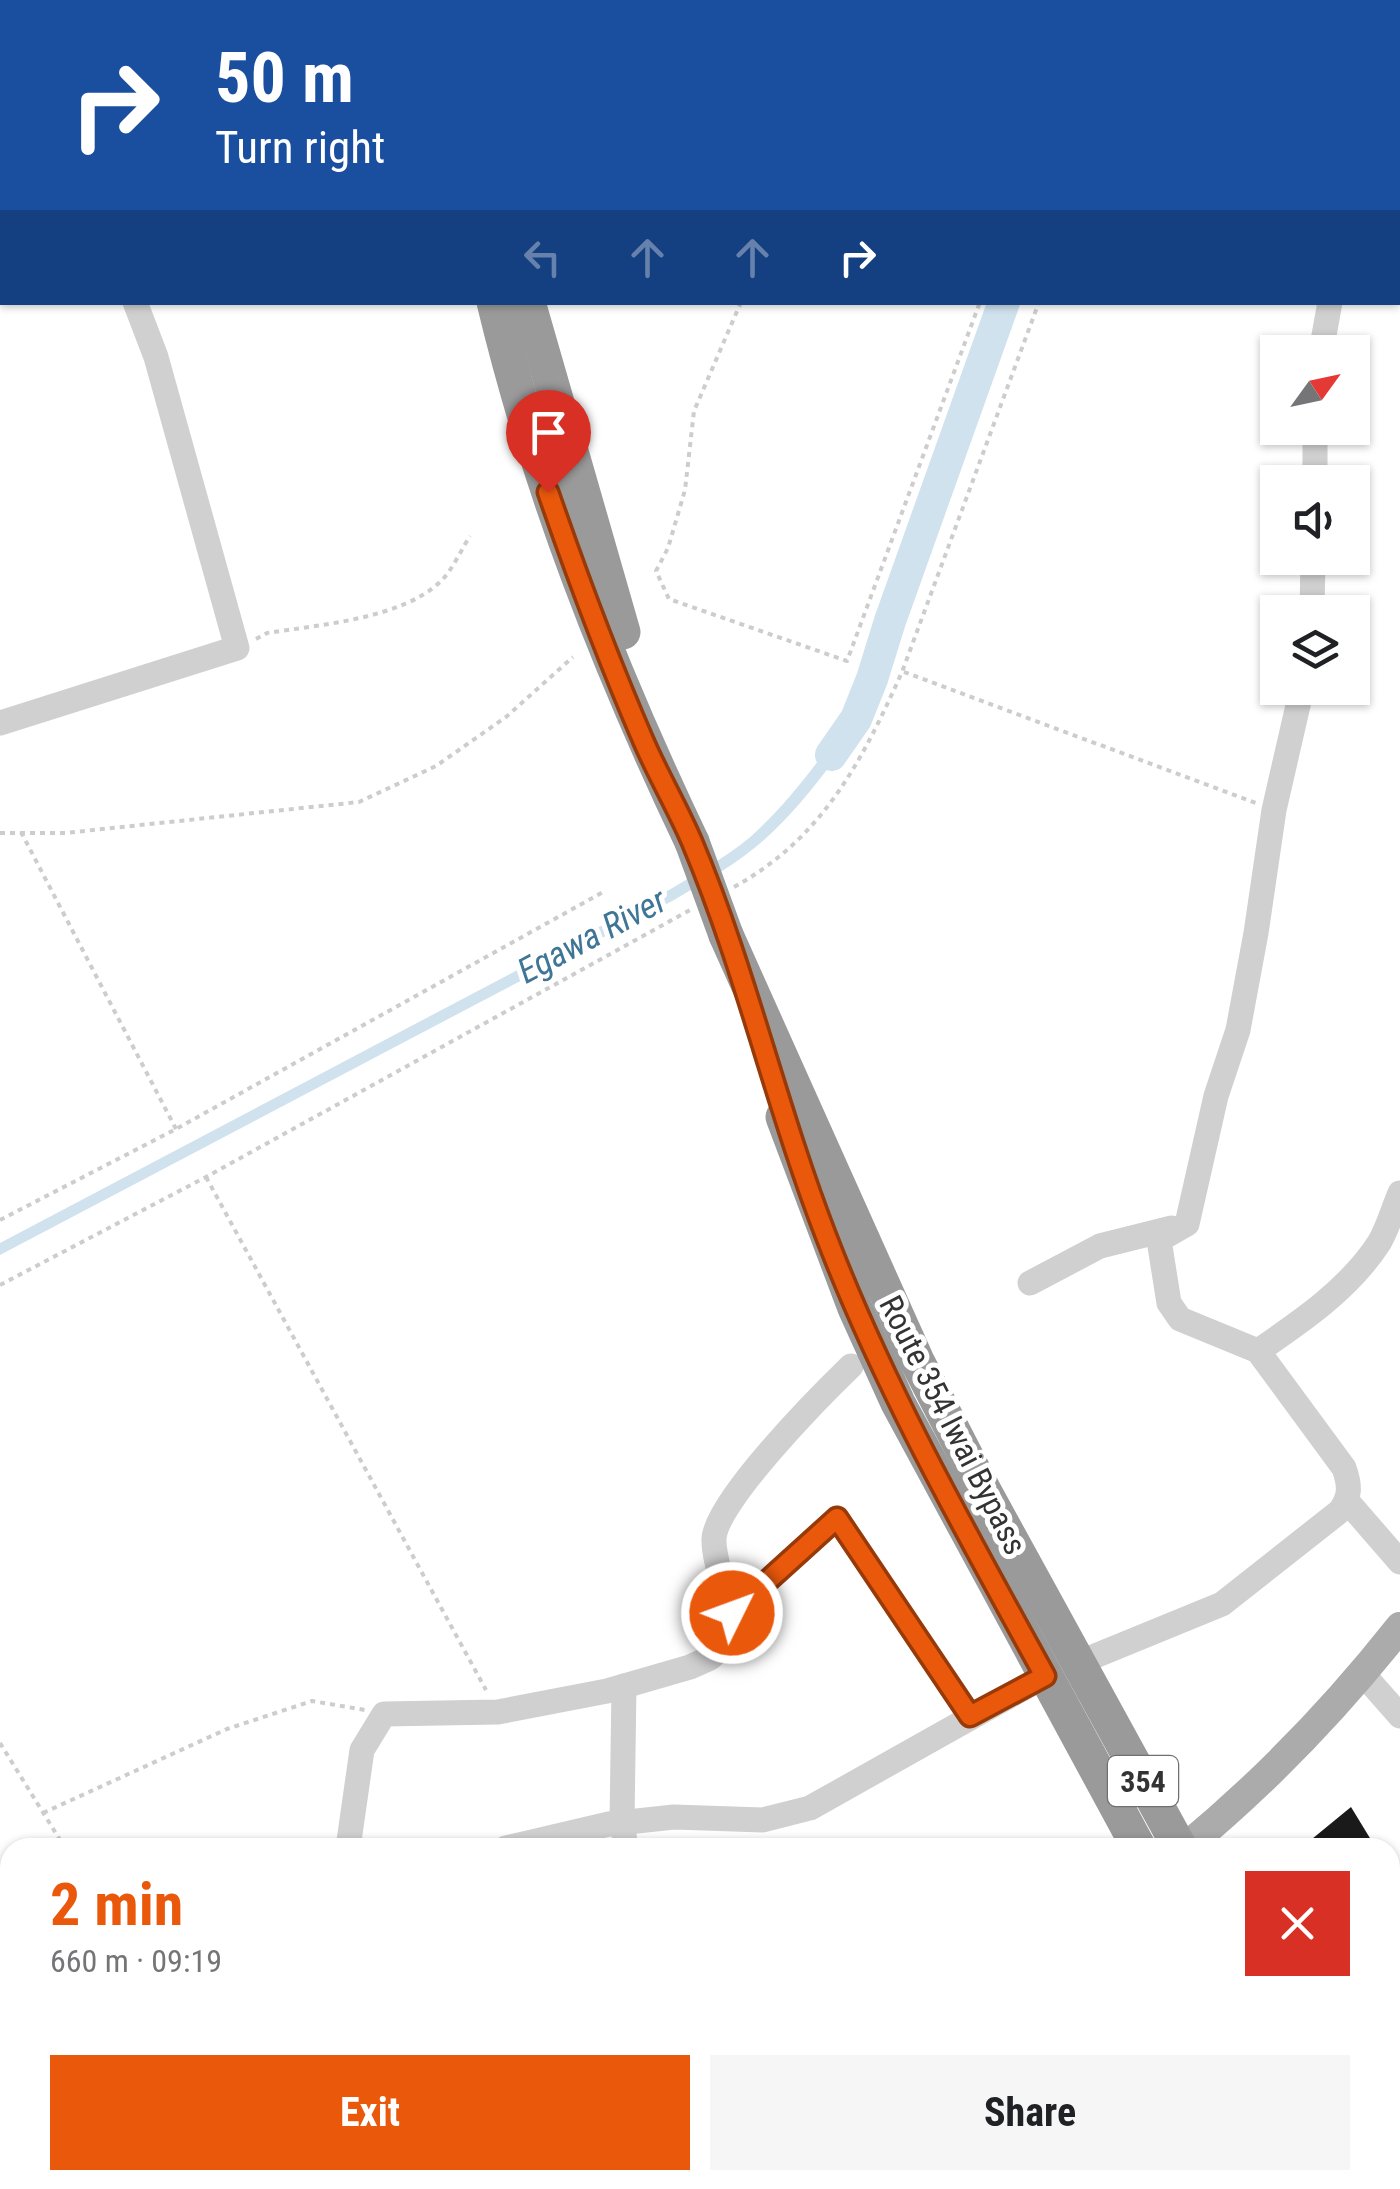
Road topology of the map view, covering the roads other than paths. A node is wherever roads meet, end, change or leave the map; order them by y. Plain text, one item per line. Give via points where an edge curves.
1 (136, 305) edge
2 (495, 305) edge
3 (529, 305) edge
4 (1329, 305) edge
5 (1324, 335) edge
6 (1298, 705) edge
7 (0, 722) edge
8 (692, 842) junction
9 (726, 935) junction
10 (1400, 1193) edge
11 (1187, 1224) junction
12 (1030, 1283) dead end
13 (1258, 1352) junction
14 (851, 1366) dead end
15 (1347, 1501) junction
16 (1400, 1562) edge
17 (732, 1613) junction
18 (1400, 1627) edge
19 (1078, 1663) junction
20 (1364, 1674) junction
21 (1045, 1676) junction
22 (624, 1686) junction
23 (970, 1716) junction
24 (1400, 1716) edge
25 (624, 1835) edge
26 (349, 1838) edge
27 (597, 1838) edge
28 (1134, 1838) edge
29 (1176, 1838) edge
30 (1194, 1838) edge

1 - 7 street via 236,648
2 - 8 highway, Route 354 Iwai Bypass / 354 via 519,405 575,570
3 - 8 highway, Route 354 Iwai Bypass / 354 via 604,575
4 - 5 street
6 - 11 street via 1238,1030
8 - 9 highway, Route 354 Iwai Bypass / 354, bridge
9 - 19 highway, Route 354 Iwai Bypass / 354 via 916,1360
9 - 21 highway, Route 354 Iwai Bypass / 354 via 783,1117 855,1308 898,1403
10 - 13 street via 1381,1240 1354,1276
11 - 12 street via 1100,1246
11 - 13 street via 1159,1240 1169,1303 1180,1319
13 - 15 street via 1344,1468
14 - 17 street via 794,1422 718,1521 713,1541
15 - 16 street
15 - 19 street via 1222,1604
17 - 22 street via 734,1637 710,1658
17 - 23 street via 837,1518
18 - 20 main road
19 - 29 highway, Route 354 Iwai Bypass / 354
20 - 24 street
20 - 30 main road via 1273,1770
21 - 23 street
21 - 28 highway, Route 354 Iwai Bypass / 354
22 - 25 street
22 - 26 street via 498,1712 384,1714 362,1750
23 - 25 street via 810,1808 763,1820 674,1817
25 - 27 street

